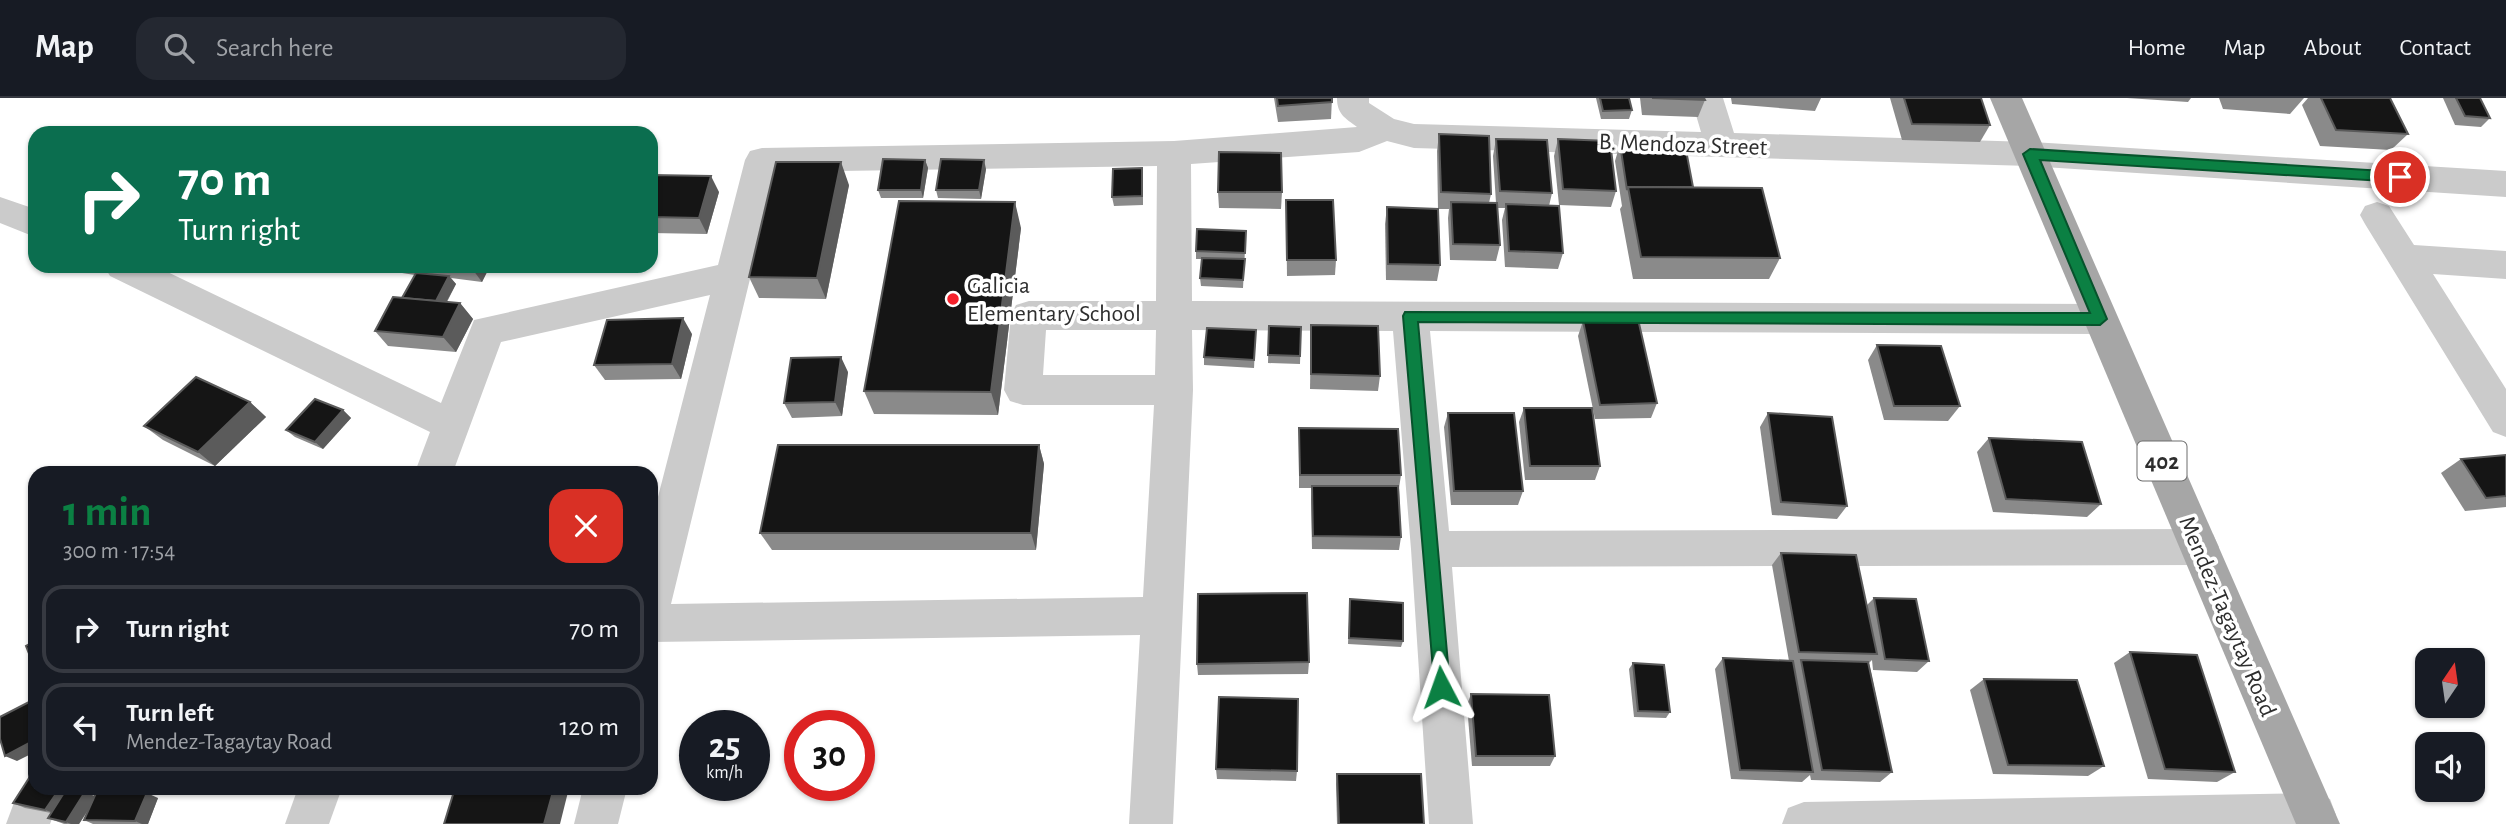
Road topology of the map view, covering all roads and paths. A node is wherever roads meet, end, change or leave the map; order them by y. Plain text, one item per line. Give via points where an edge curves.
1 (1353, 98) edge
2 (1707, 98) edge
3 (2006, 98) edge
4 (1384, 128) junction
5 (1721, 145) junction
6 (1174, 153) junction
7 (2030, 154) junction
8 (2506, 184) edge
9 (0, 210) edge
10 (2378, 215) dead end
11 (28, 221) edge
12 (2404, 258) junction
13 (2506, 265) edge
14 (137, 273) edge
15 (733, 276) junction
16 (1176, 316) junction
17 (1410, 316) junction
18 (2100, 319) junction
19 (1174, 390) junction
20 (2506, 421) edge
21 (452, 425) junction
22 (436, 466) edge
23 (2199, 547) junction
24 (1431, 550) junction
25 (658, 575) edge
26 (1162, 615) junction
27 (658, 623) edge
28 (317, 795) edge
29 (603, 795) edge
30 (2316, 820) edge
31 (307, 824) edge
32 (596, 824) edge
33 (1151, 824) edge
34 (1451, 824) edge
35 (1804, 824) edge

1 - 4 street, B. Mendoza Street via 1353,107
2 - 5 street
3 - 7 main road, Mendez-Tagaytay Road / 402
4 - 5 street, B. Mendoza Street via 1414,136
4 - 6 street via 1359,140
5 - 7 street, B. Mendoza Street
6 - 15 street via 762,160
6 - 16 street
7 - 8 street, B. Mendoza Street
7 - 18 main road, Mendez-Tagaytay Road / 402
9 - 11 street
10 - 12 street
12 - 13 street
12 - 20 street
14 - 21 street
15 - 21 street via 487,330
15 - 25 street
16 - 17 street
16 - 19 street
16 - 19 street via 1029,315 1023,390
17 - 18 street
17 - 24 street
18 - 23 main road, Mendez-Tagaytay Road / 402
19 - 26 street
21 - 22 street
23 - 24 street
23 - 30 main road, Mendez-Tagaytay Road / 402
24 - 34 street
26 - 27 street
26 - 33 street
28 - 31 street
29 - 32 street
30 - 35 street

